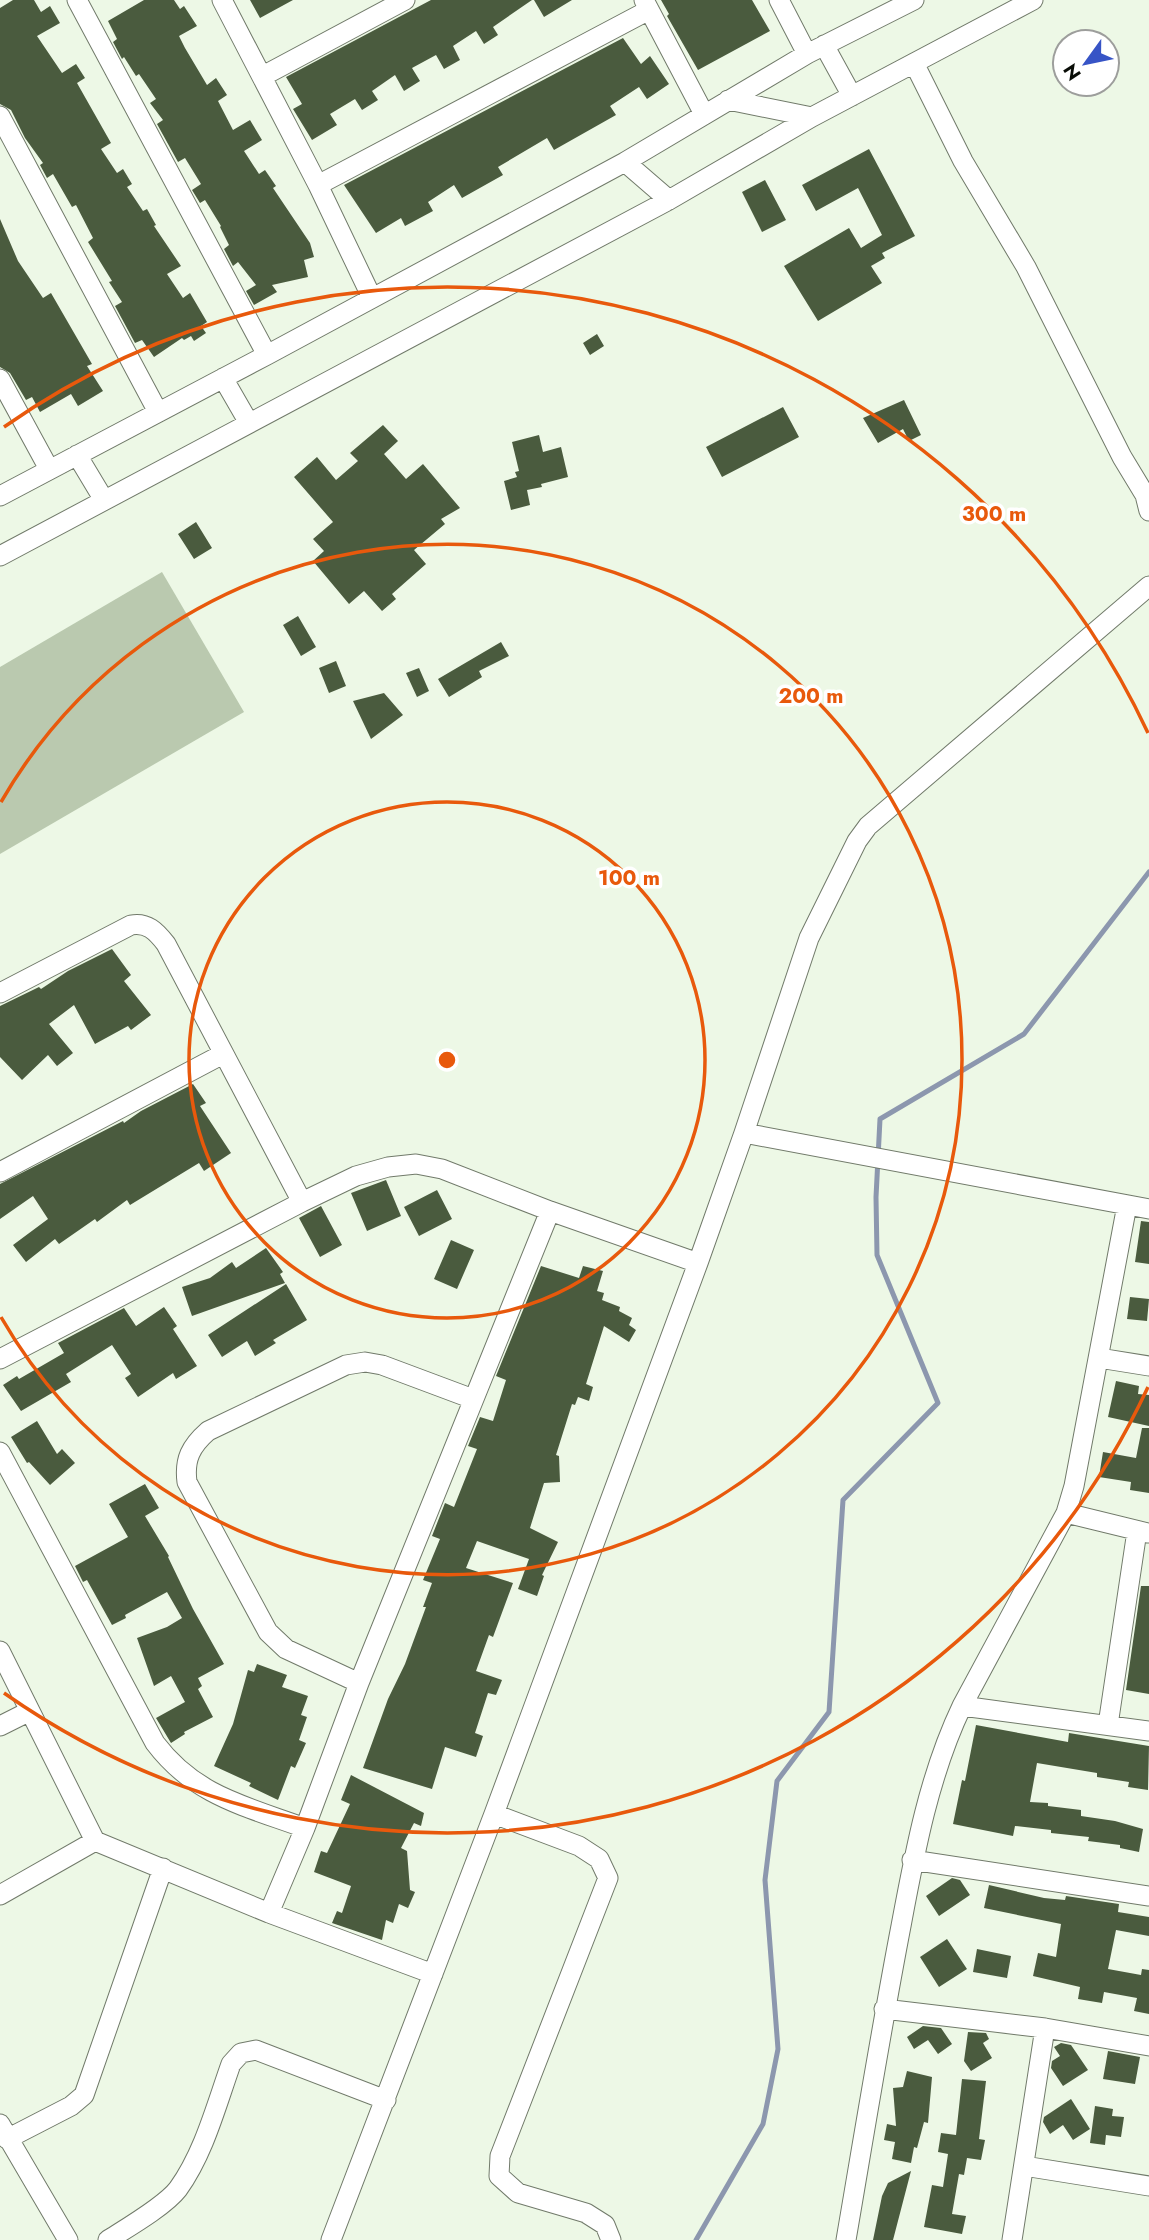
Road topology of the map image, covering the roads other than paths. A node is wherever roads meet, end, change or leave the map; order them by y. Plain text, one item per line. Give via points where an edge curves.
1 (77, 0) edge
2 (222, 0) edge
3 (405, 0) edge
4 (779, 0) edge
5 (914, 0) edge
6 (1031, 1) edge
7 (647, 5) edge
8 (816, 49) junction
9 (914, 64) junction
10 (263, 76) junction
11 (852, 96) junction
12 (728, 100) junction
13 (704, 114) junction
14 (0, 116) edge
15 (812, 117) junction
16 (625, 162) junction
17 (318, 185) junction
18 (669, 200) junction
19 (372, 298) junction
20 (267, 355) junction
21 (223, 378) junction
22 (0, 379) edge
23 (158, 412) junction
24 (249, 424) junction
25 (77, 455) junction
26 (49, 470) junction
27 (0, 496) edge
28 (104, 500) junction
29 (1149, 511) edge
30 (0, 556) edge
31 (1149, 586) edge
32 (0, 993) edge
33 (223, 1054) junction
34 (744, 1133) junction
35 (0, 1172) edge
36 (302, 1202) junction
37 (1127, 1205) junction
38 (1149, 1209) edge
39 (550, 1211) junction
40 (698, 1263) junction
41 (1098, 1358) junction
42 (0, 1359) edge
43 (1149, 1366) edge
44 (473, 1399) junction
45 (0, 1452) edge
46 (1066, 1513) junction
47 (1143, 1532) edge
48 (0, 1651) edge
49 (359, 1683) junction
50 (962, 1706) junction
51 (30, 1711) junction
52 (1108, 1725) junction
53 (0, 1726) edge
54 (1149, 1731) edge
55 (494, 1814) junction
56 (304, 1828) junction
57 (95, 1841) junction
58 (912, 1860) junction
59 (163, 1868) junction
60 (0, 1895) edge
61 (1149, 1896) edge
62 (269, 1913) junction
63 (433, 1974) junction
64 (884, 2009) junction
65 (1045, 2028) junction
66 (1149, 2046) edge
67 (386, 2100) junction
68 (4, 2131) edge
69 (1024, 2166) junction
70 (1149, 2186) edge
71 (68, 2240) edge
72 (108, 2240) edge
73 (331, 2240) edge
74 (611, 2240) edge
75 (846, 2240) edge
76 (1012, 2240) edge

1 - 20 street
2 - 10 street
3 - 10 street
4 - 8 street
5 - 8 street
6 - 9 street
7 - 13 street
7 - 17 street
8 - 11 street
8 - 12 street
9 - 11 street
9 - 29 street via 963,161 1026,267 1145,495
10 - 17 street
11 - 15 street
12 - 13 street
12 - 15 street
13 - 16 street
14 - 23 street
15 - 18 street
16 - 18 street
16 - 19 street
17 - 19 street
18 - 24 street
19 - 20 street
20 - 21 street
21 - 23 street
21 - 24 street
22 - 26 street
23 - 25 street
24 - 28 street
25 - 26 street
25 - 28 street
26 - 27 street
28 - 30 street
31 - 34 street via 856,841 809,938
32 - 33 street via 140,923 166,944
33 - 35 street
33 - 36 street
34 - 37 street
34 - 40 street
36 - 39 street via 356,1176 416,1164 442,1169
36 - 42 street
37 - 38 street
37 - 41 street
39 - 40 street
39 - 44 street
40 - 55 street
41 - 43 street
41 - 46 street
44 - 49 street
44 - 49 street via 382,1366 365,1362 346,1365 208,1432 187,1458 187,1482 268,1632 286,1649
45 - 56 street via 167,1759 216,1796
46 - 47 street
46 - 50 street
47 - 52 street
48 - 51 street
49 - 56 street
50 - 52 street
50 - 58 street via 937,1768
51 - 53 street
51 - 57 street
52 - 54 street
55 - 63 street
55 - 74 street via 579,1846 599,1859 608,1878 500,2156 499,2176 518,2193 586,2213 605,2225
56 - 62 street
57 - 59 street
57 - 60 street
58 - 61 street
58 - 64 street
59 - 62 street
59 - 68 street via 84,2095 71,2106
62 - 63 street
63 - 67 street
64 - 65 street
64 - 75 street
65 - 66 street
65 - 69 street
67 - 72 street via 256,2050 241,2053 231,2064 198,2154 177,2191
67 - 73 street
68 - 71 street
69 - 70 street
69 - 76 street

